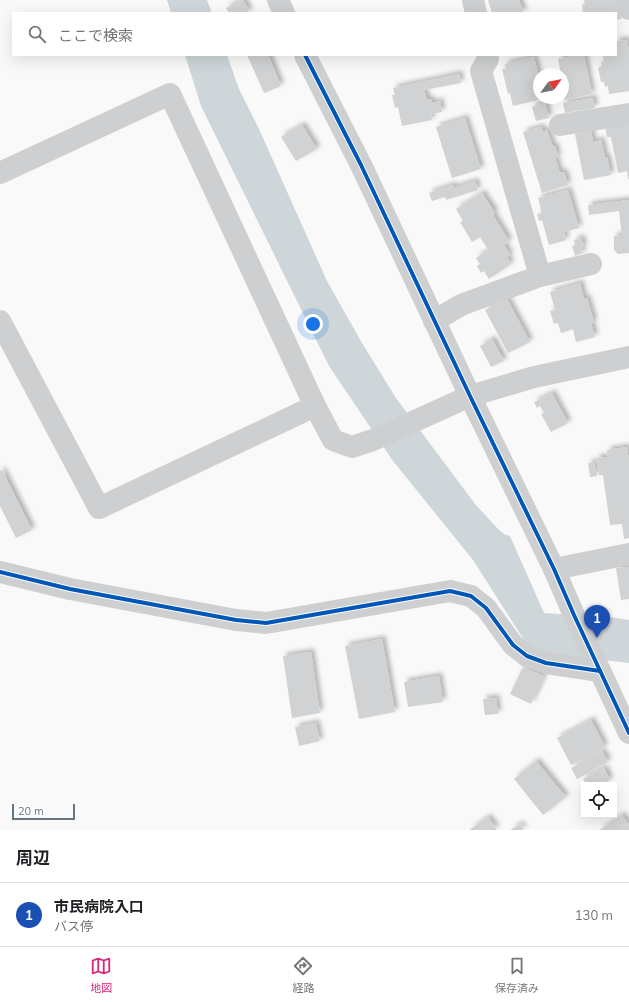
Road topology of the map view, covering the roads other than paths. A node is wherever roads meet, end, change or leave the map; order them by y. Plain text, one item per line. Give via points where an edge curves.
1 (278, 0) edge
2 (473, 0) edge
3 (628, 0) edge
4 (629, 9) edge
5 (284, 12) edge
6 (476, 12) edge
7 (306, 56) edge
8 (487, 56) edge
9 (629, 114) edge
10 (560, 125) dead end
11 (0, 173) edge
12 (591, 264) dead end
13 (540, 276) junction
14 (0, 321) edge
15 (434, 321) junction
16 (629, 357) edge
17 (470, 396) junction
18 (314, 406) junction
19 (629, 554) edge
20 (554, 569) junction
21 (0, 572) edge
22 (598, 666) junction
23 (629, 733) edge

1 - 5 street
2 - 6 street
3 - 4 street
7 - 15 street via 361,165
8 - 13 street via 481,71
9 - 10 street
11 - 18 street via 170,94
12 - 13 street
13 - 15 street via 461,305
14 - 18 street via 99,508
15 - 17 street
16 - 17 street via 534,377
17 - 18 street via 352,447 333,440
17 - 20 street
19 - 20 street
20 - 22 street
21 - 22 street via 77,590 236,620 266,623 450,591 471,596 486,608 513,645 527,656 546,662
22 - 23 street

